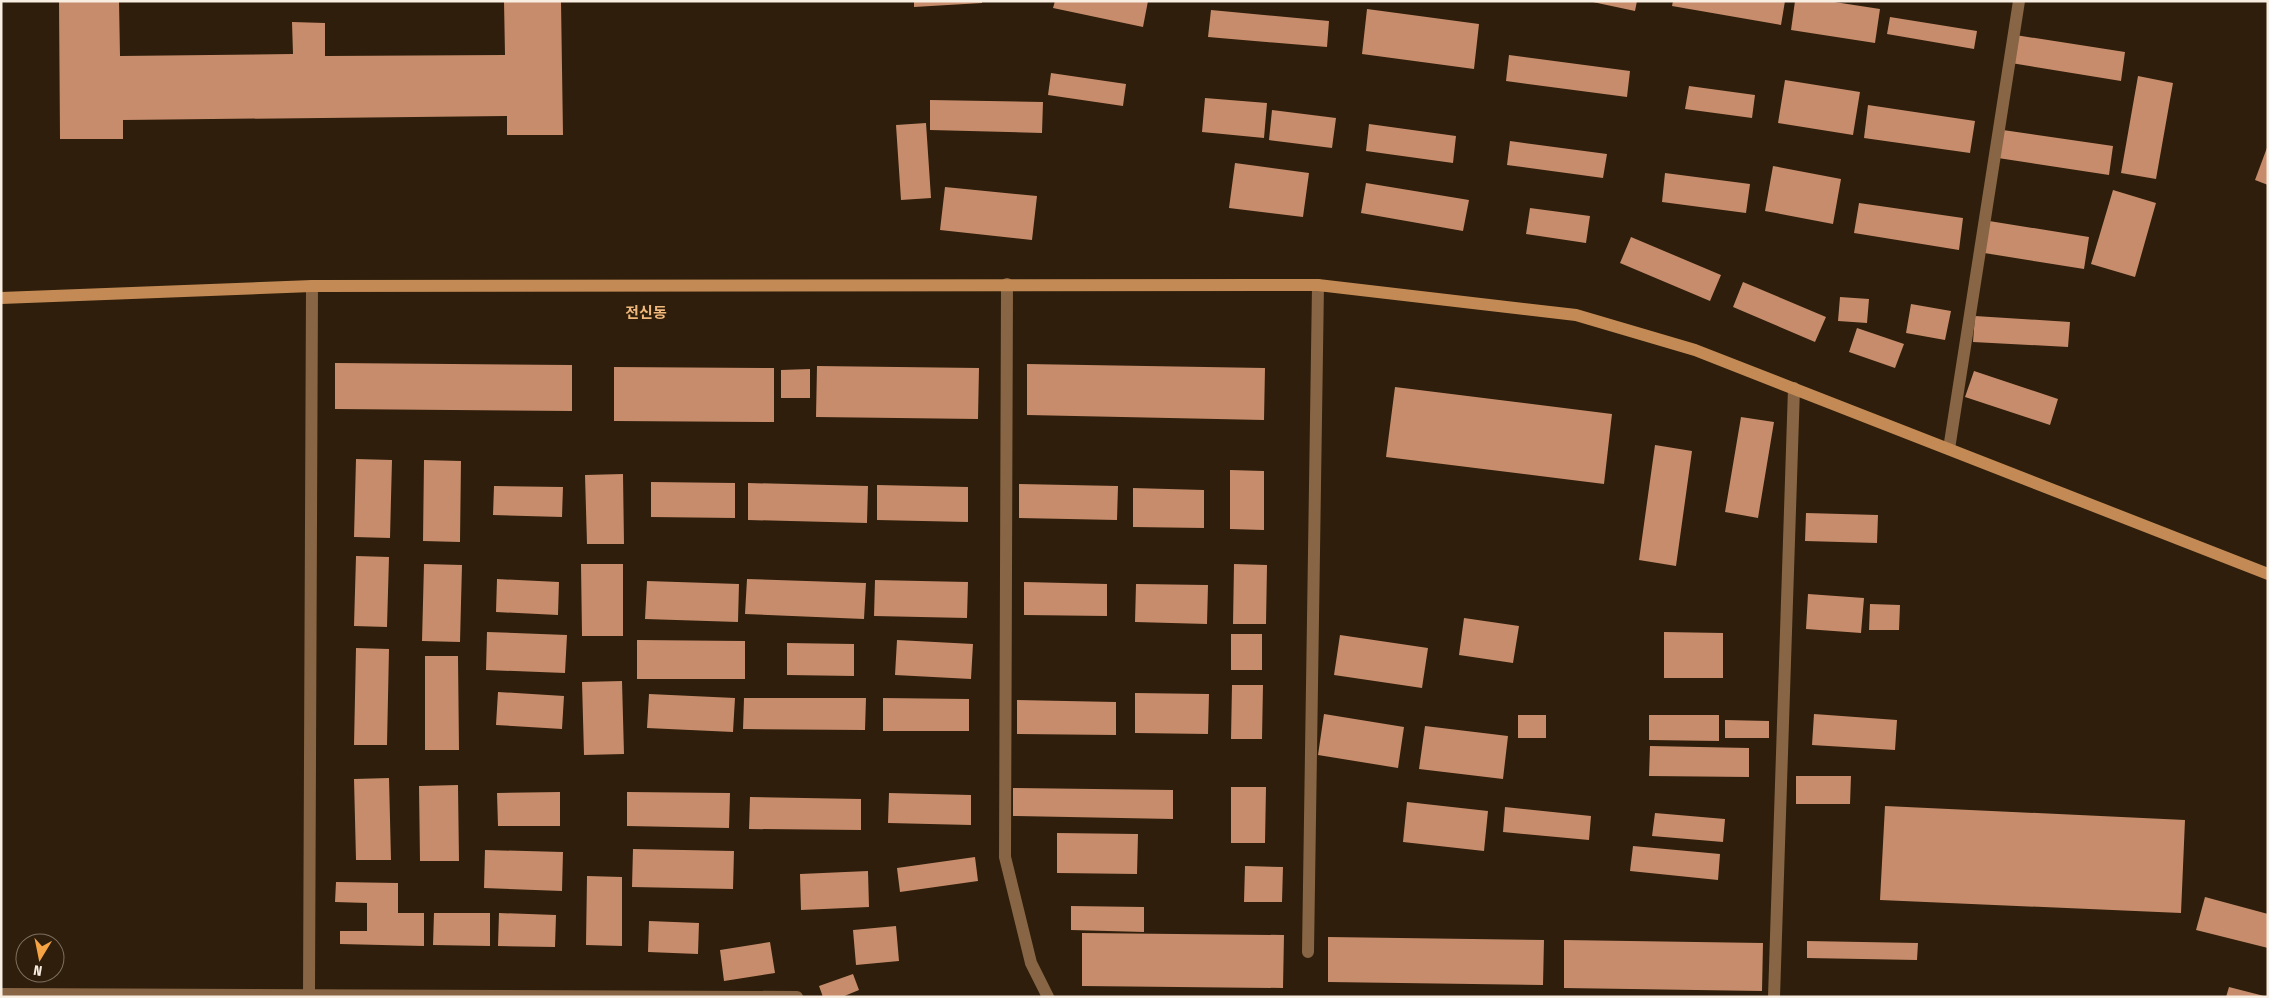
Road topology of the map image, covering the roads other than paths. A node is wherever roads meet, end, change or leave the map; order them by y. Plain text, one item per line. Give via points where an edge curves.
1 (2019, 1) edge
2 (1007, 284) junction
3 (1318, 285) junction
4 (312, 286) junction
5 (1, 298) edge
6 (1794, 388) junction
7 (1949, 449) junction
8 (2268, 574) edge
9 (1308, 952) dead end
10 (1, 994) edge
11 (309, 995) junction
12 (797, 997) edge
13 (1048, 997) edge
14 (1774, 997) edge

1 - 7 street
2 - 3 main road
2 - 4 main road
2 - 13 street via 1005,856 1031,963
3 - 6 main road via 1576,315 1695,350
3 - 9 street
4 - 5 main road
4 - 11 street
6 - 7 main road
6 - 14 street
7 - 8 main road
10 - 11 street
11 - 12 street

